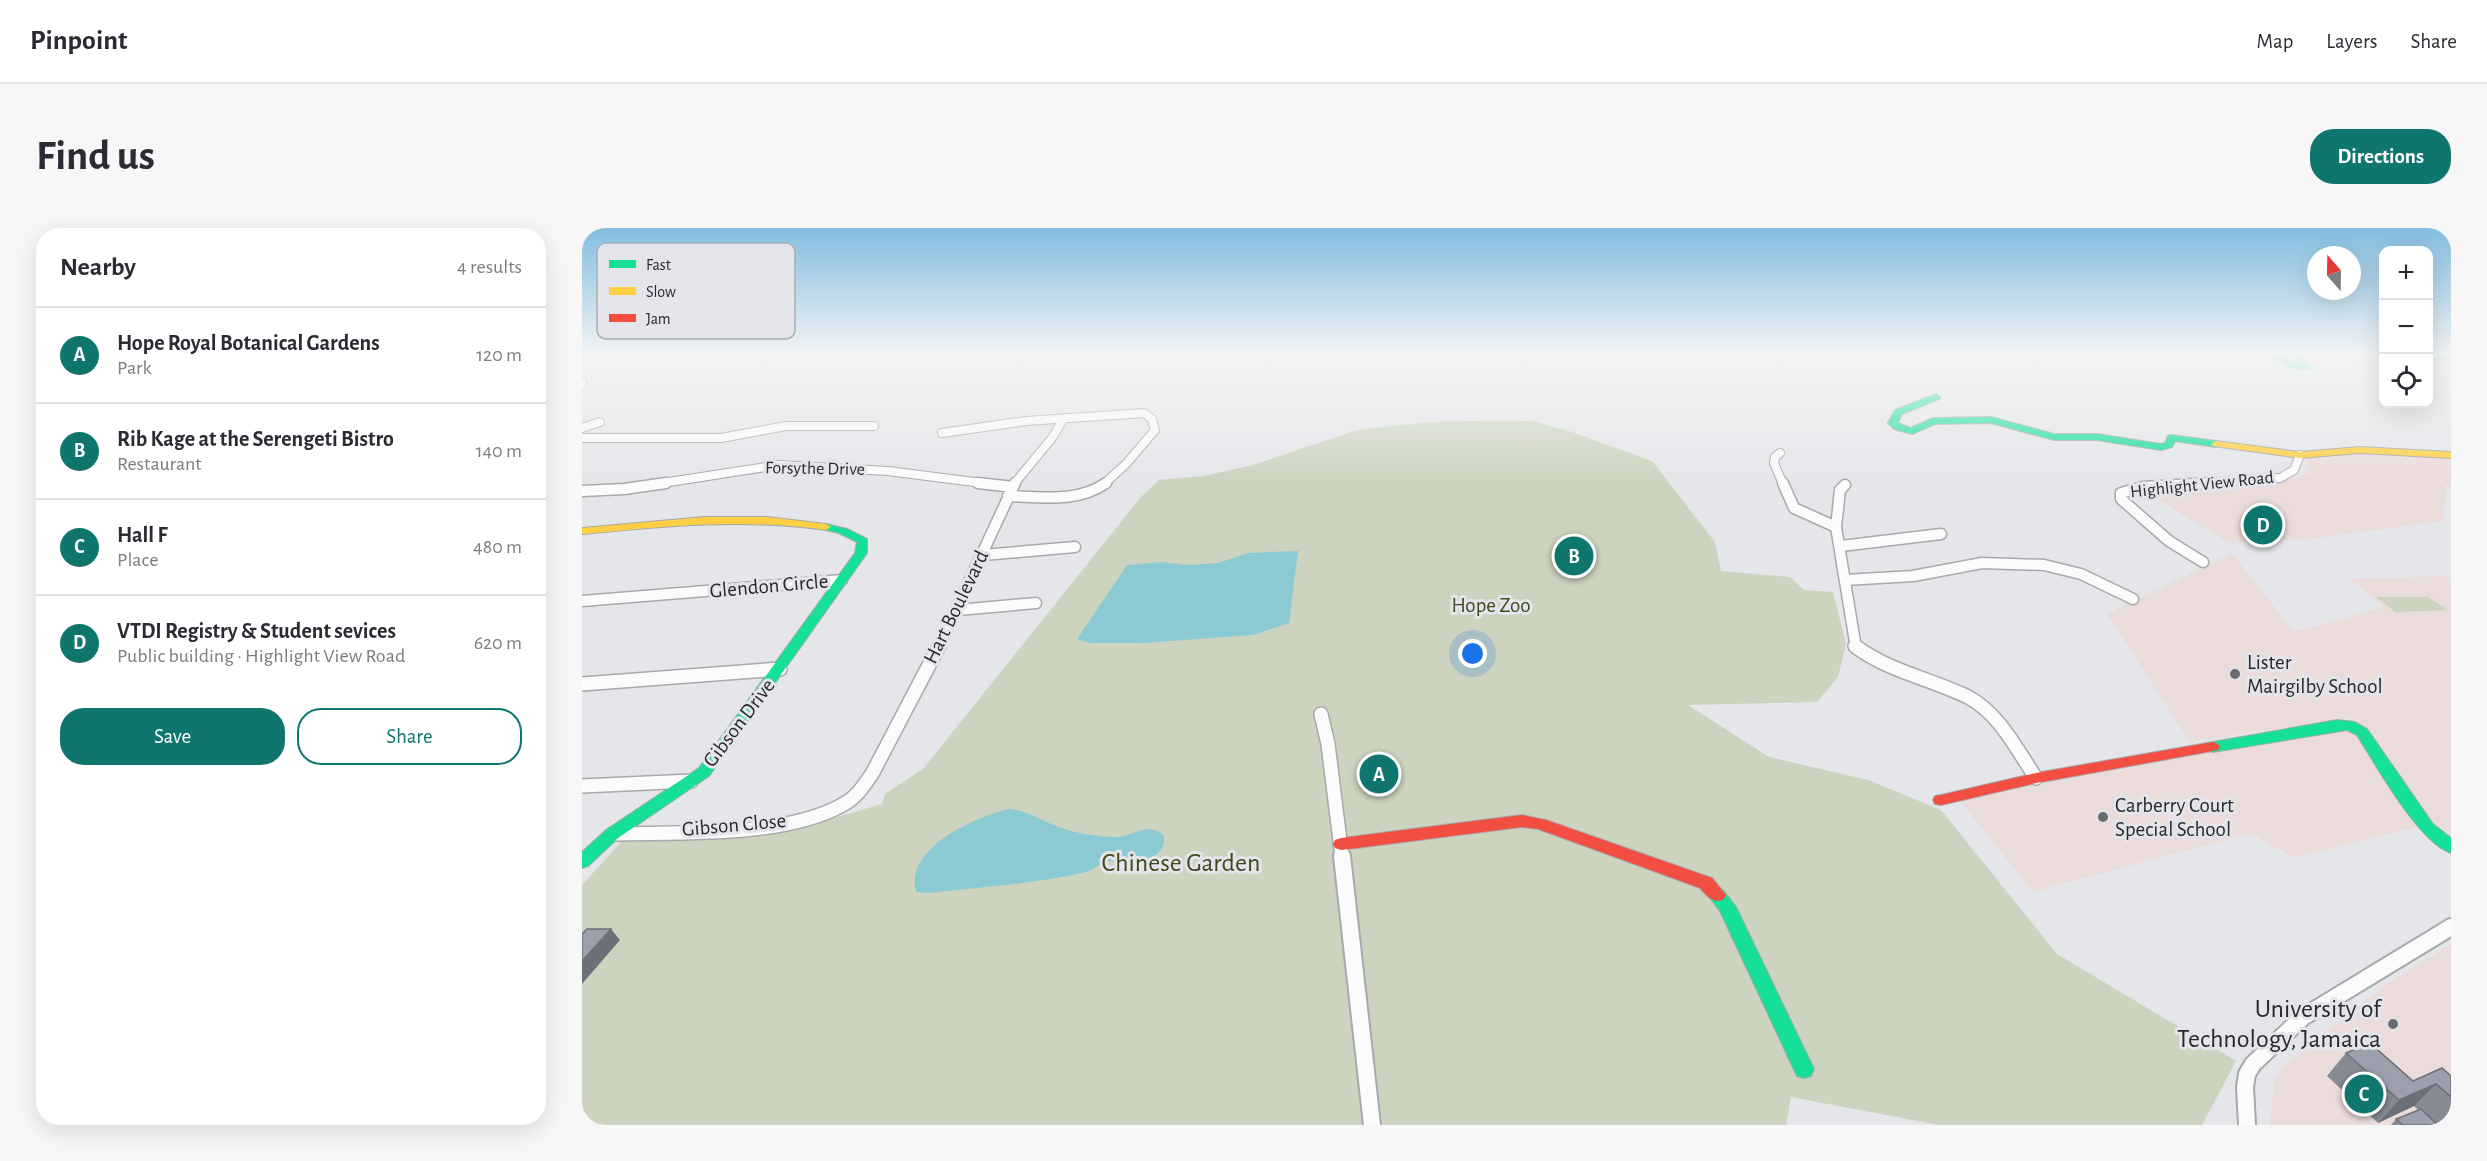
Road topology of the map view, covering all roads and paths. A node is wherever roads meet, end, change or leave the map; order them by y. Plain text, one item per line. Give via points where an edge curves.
1 (1936, 397) dead end
2 (590, 416) dead end
3 (1063, 420) junction
4 (600, 422) dead end
5 (582, 423) edge
6 (874, 426) dead end
7 (582, 428) edge
8 (942, 433) dead end
9 (582, 438) edge
10 (1780, 453) dead end
11 (2300, 455) junction
12 (2451, 455) edge
13 (1845, 485) dead end
14 (582, 491) edge
15 (1010, 492) junction
16 (1836, 527) junction
17 (582, 531) edge
18 (1941, 534) dead end
19 (1841, 546) junction
20 (1075, 547) dead end
21 (983, 555) junction
22 (2203, 562) dead end
23 (842, 580) junction
24 (1845, 580) junction
25 (2133, 599) dead end
26 (582, 601) edge
27 (1036, 603) dead end
28 (958, 610) junction
29 (780, 669) junction
30 (582, 684) edge
31 (1321, 714) dead end
32 (2036, 778) junction
33 (690, 781) junction
34 (582, 786) edge
35 (853, 799) joint
36 (1941, 800) dead end
37 (612, 834) junction
38 (1341, 844) junction
39 (2451, 847) edge
40 (582, 862) edge
41 (2451, 927) edge
42 (1804, 1070) dead end
43 (1372, 1125) edge
44 (2247, 1125) edge

1 - 11 street via 1898,412 1893,423 1912,431 1933,421 1991,420 2054,437 2097,437 2161,447 2169,445 2171,438
2 - 5 street
3 - 8 street
3 - 15 street, Hart Boulevard via 1054,438
3 - 15 street, Forsythe Drive via 1144,413 1152,419 1155,429 1120,469 1091,491 1069,496
4 - 7 street
6 - 9 street, Forsythe Drive via 786,426 721,438
10 - 16 street via 1774,463 1794,508
11 - 12 street, Highlight View Road via 2360,450
11 - 22 street, Highlight View Road via 2296,469 2280,478 2144,487 2121,493 2121,499 2163,535
13 - 16 street via 1840,490
14 - 15 street, Forsythe Drive via 624,489 779,465 888,471
15 - 21 street, Hart Boulevard
16 - 19 street
17 - 23 street, Glendon Circle via 637,525 787,522 832,527 856,534 863,541 861,553
18 - 19 street
19 - 24 street
20 - 21 street
21 - 28 street, Hart Boulevard
23 - 26 street, Glendon Circle
23 - 29 street, Gibson Drive
24 - 25 street via 1913,576 1982,563 2044,566 2081,574
24 - 32 street via 1856,647 1887,665 1970,698 1995,718
27 - 28 street
28 - 35 street, Hart Boulevard
29 - 30 street
29 - 33 street, Gibson Drive via 704,772
31 - 38 street
32 - 36 street
32 - 39 street via 2350,725 2362,732 2427,828
33 - 34 street
33 - 37 street, Gibson Drive
35 - 37 street, Gibson Close via 824,812 760,827
37 - 40 street, Gibson Drive
38 - 42 street via 1522,821 1706,883 1727,907
38 - 43 street
41 - 44 street via 2303,1017 2253,1064 2245,1087

